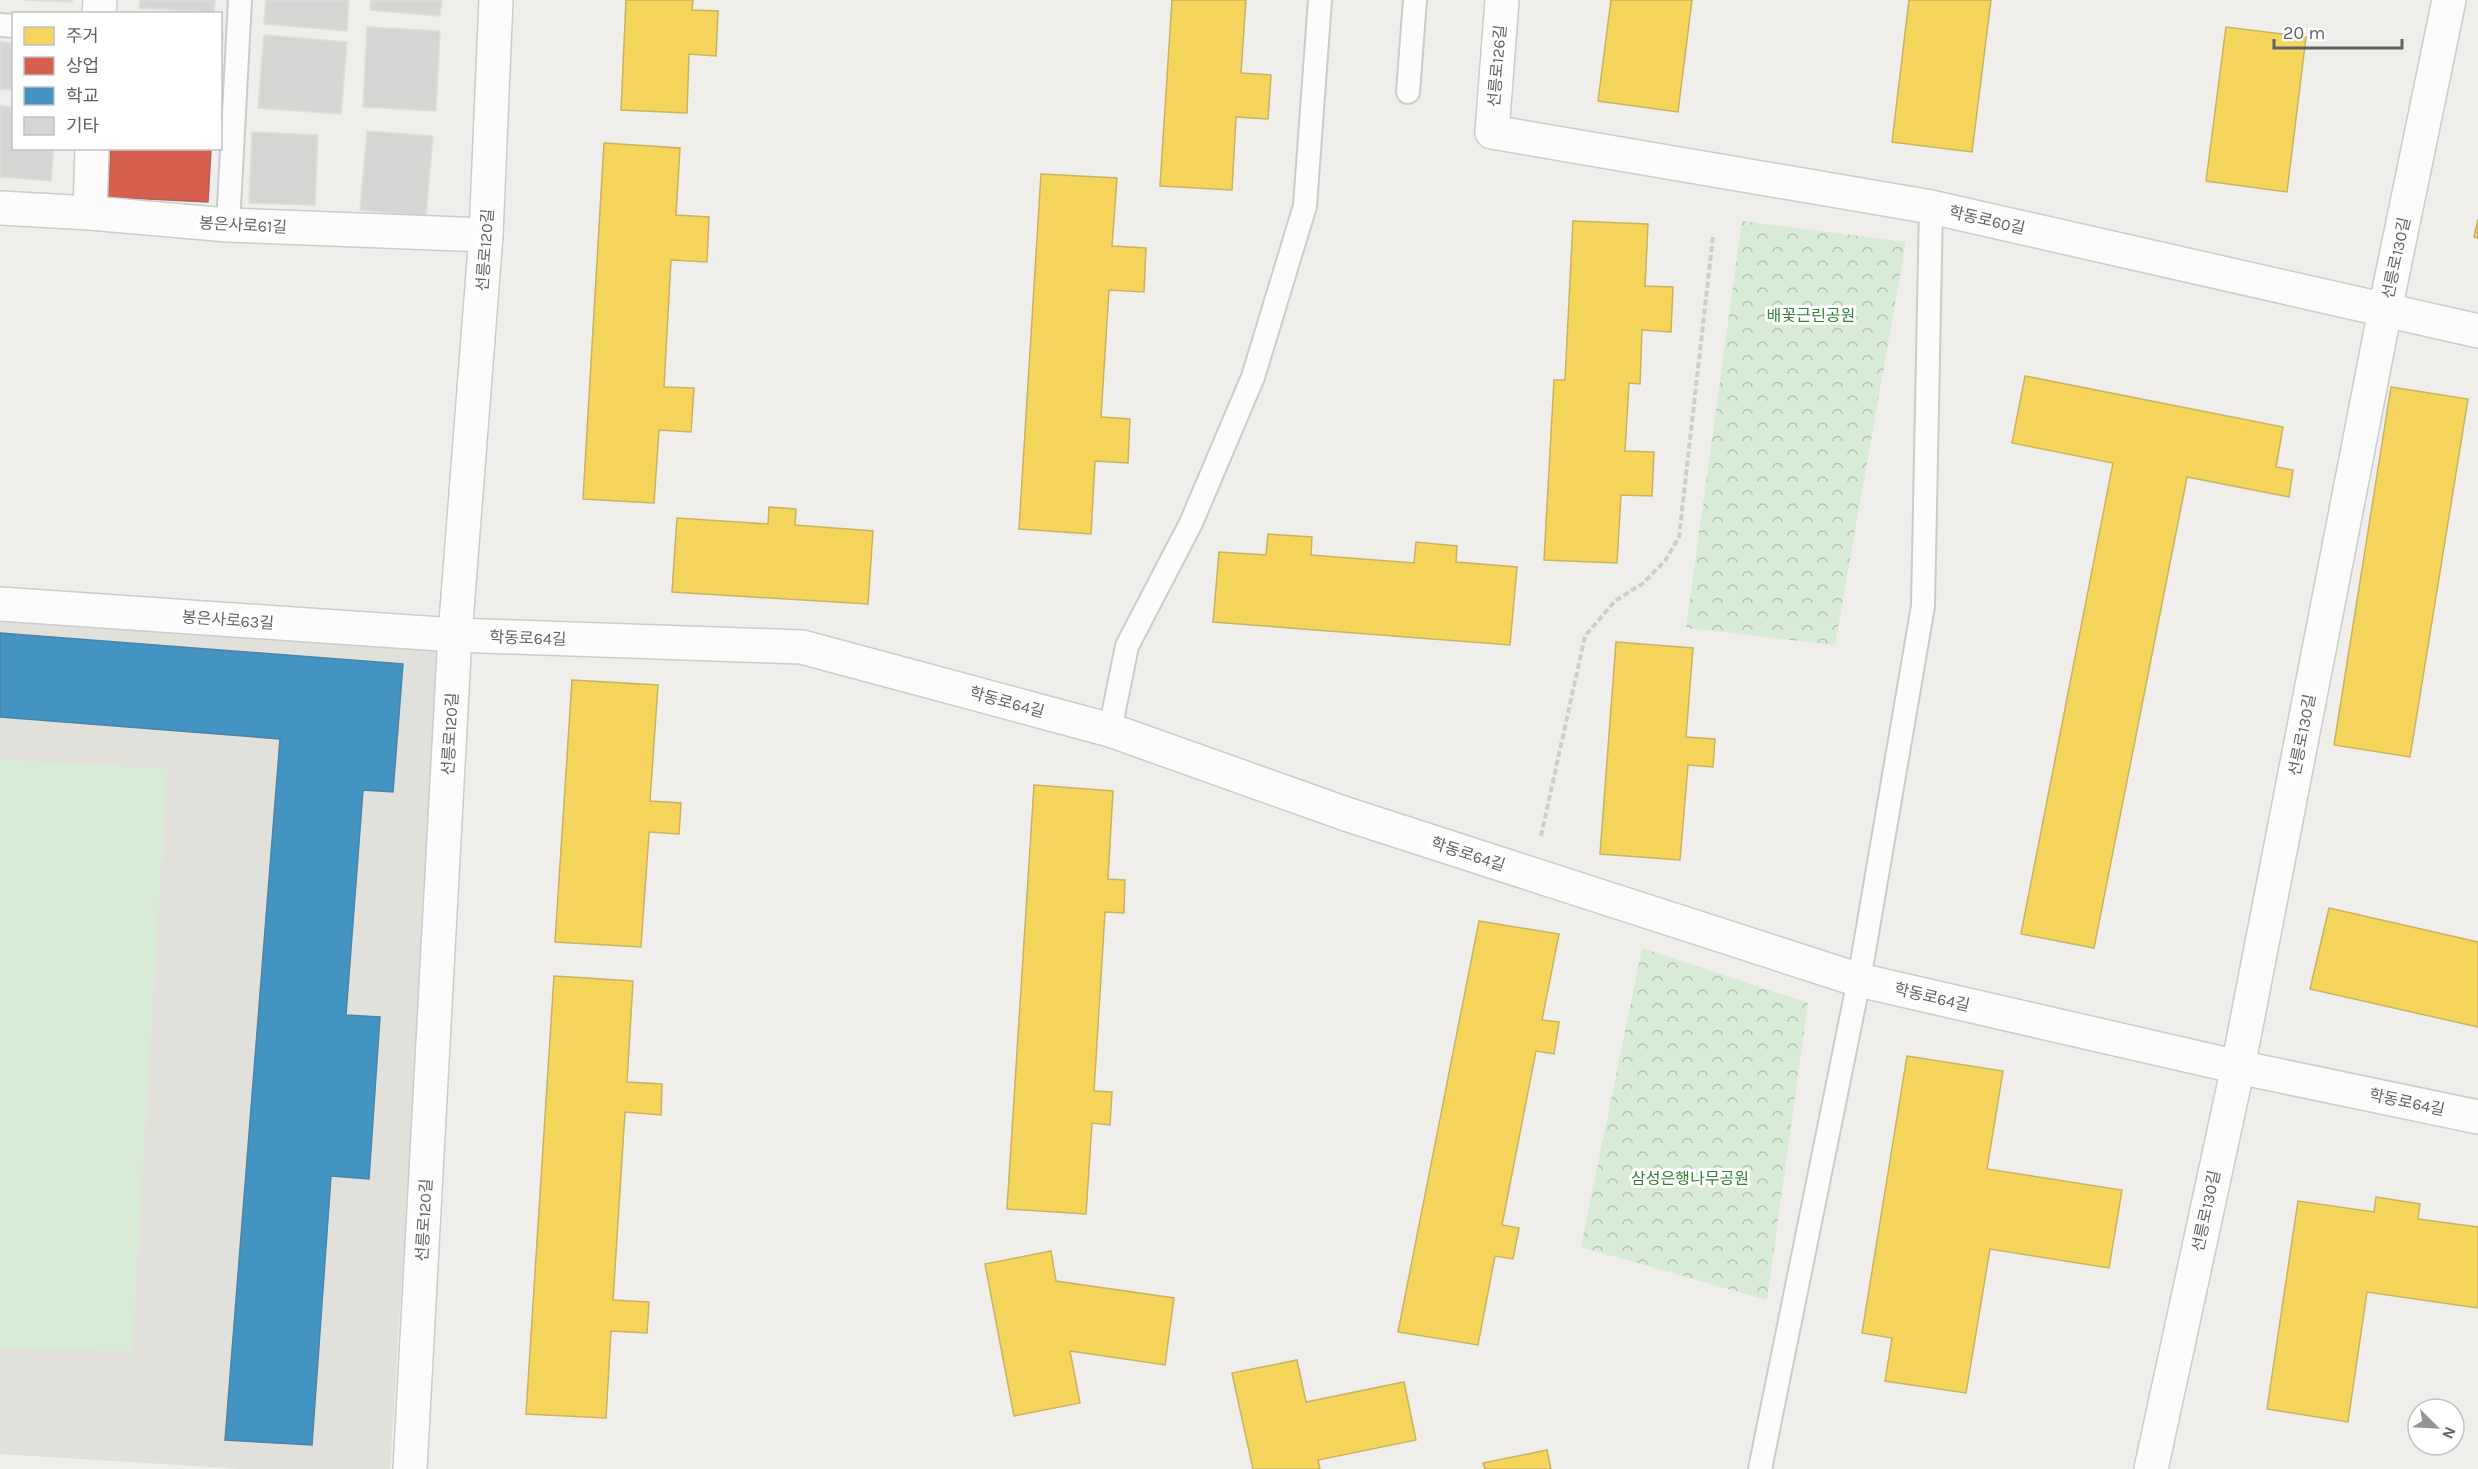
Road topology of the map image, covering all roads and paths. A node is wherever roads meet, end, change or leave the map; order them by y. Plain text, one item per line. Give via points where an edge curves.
1 (240, 0) edge
2 (496, 0) edge
3 (1320, 0) edge
4 (1415, 0) edge
5 (1502, 0) edge
6 (2449, 0) edge
7 (1408, 92) dead end
8 (1492, 132) joint
9 (92, 150) edge
10 (1931, 207) junction
11 (0, 208) edge
12 (90, 213) junction
13 (228, 225) junction
14 (486, 235) junction
15 (1713, 236) dead end
16 (2385, 310) junction
17 (2478, 331) edge
18 (0, 604) edge
19 (455, 635) junction
20 (1110, 730) junction
21 (1532, 875) junction
22 (1859, 980) junction
23 (2238, 1067) junction
24 (2478, 1117) edge
25 (410, 1469) edge
26 (1760, 1469) edge
27 (2151, 1469) edge

1 - 13 lane
2 - 14 street, 선릉로120길
3 - 20 lane via 1305,206 1253,377 1191,523 1126,646
4 - 7 lane
5 - 8 street, 선릉로126길
6 - 16 street, 선릉로130길
8 - 10 street, 학동로60길
9 - 12 street
10 - 16 street, 학동로60길
10 - 22 lane via 1923,606
11 - 12 street, 봉은사로61길
12 - 13 street, 봉은사로61길
13 - 14 street, 봉은사로61길
14 - 19 street, 선릉로120길
15 - 21 path via 1679,537 1665,561 1642,584 1615,601 1586,636
16 - 17 street, 학동로60길
16 - 23 street, 선릉로130길
18 - 19 street, 봉은사로63길
19 - 20 street, 학동로64길 via 802,647
19 - 25 street, 선릉로120길
20 - 21 street, 학동로64길
21 - 22 street, 학동로64길
22 - 23 street, 학동로64길
22 - 26 lane
23 - 24 street, 학동로64길
23 - 27 street, 선릉로130길

